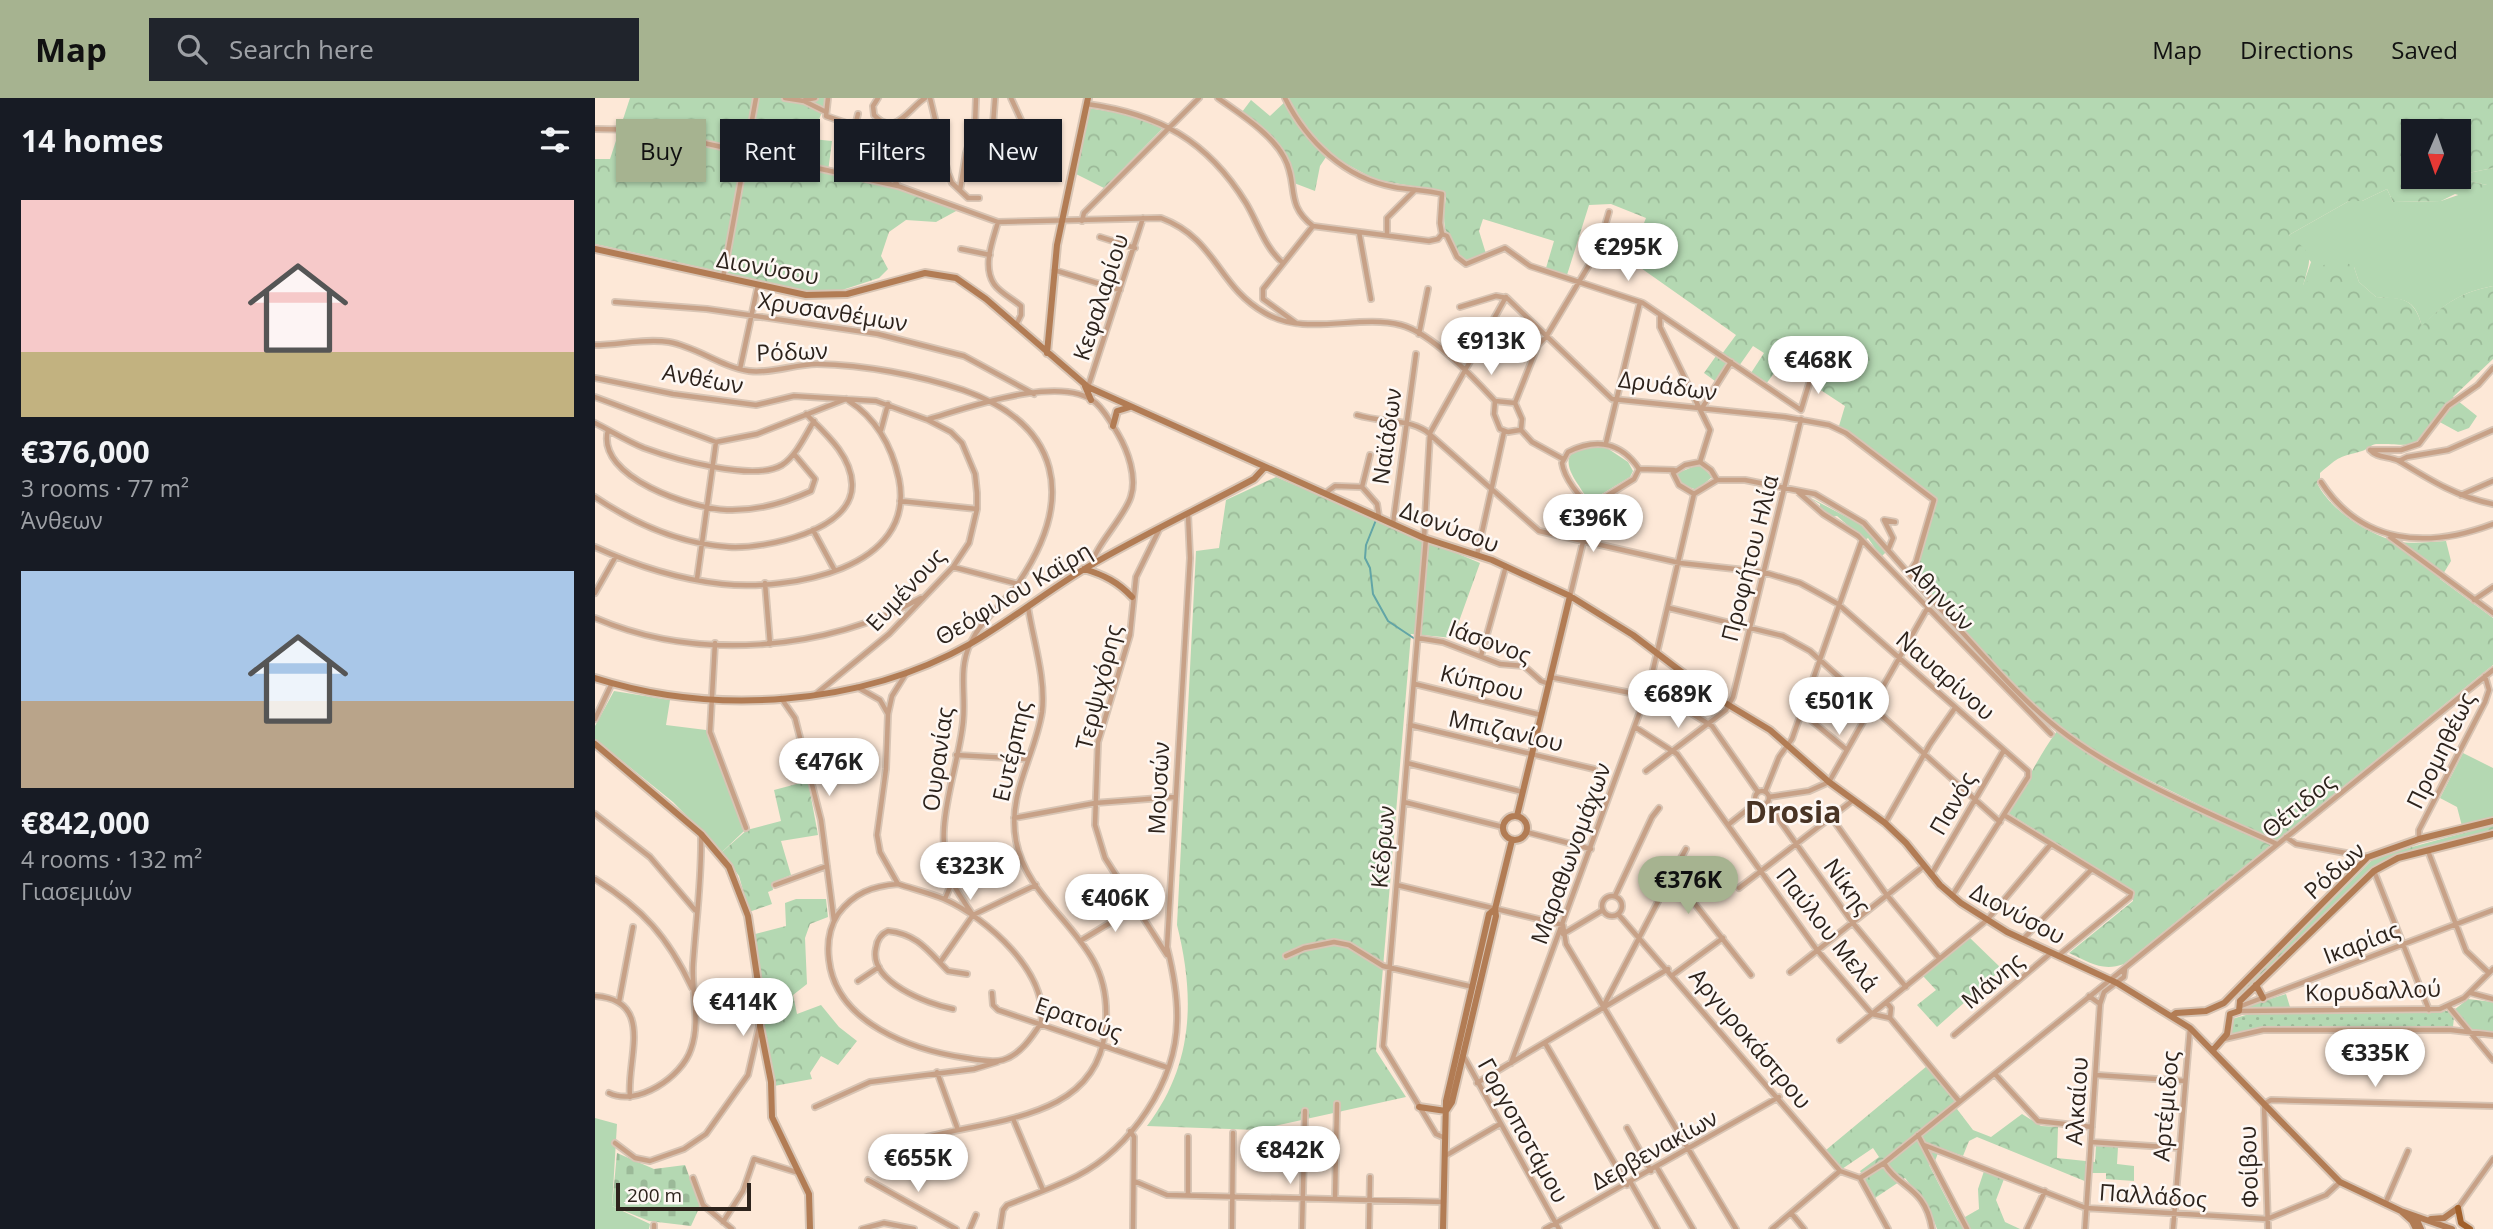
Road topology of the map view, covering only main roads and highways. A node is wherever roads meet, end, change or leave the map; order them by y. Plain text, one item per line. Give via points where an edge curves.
1 (2458, 1208) road end
2 (2470, 1229) edge

1 - 2 main road via 2461,1223

